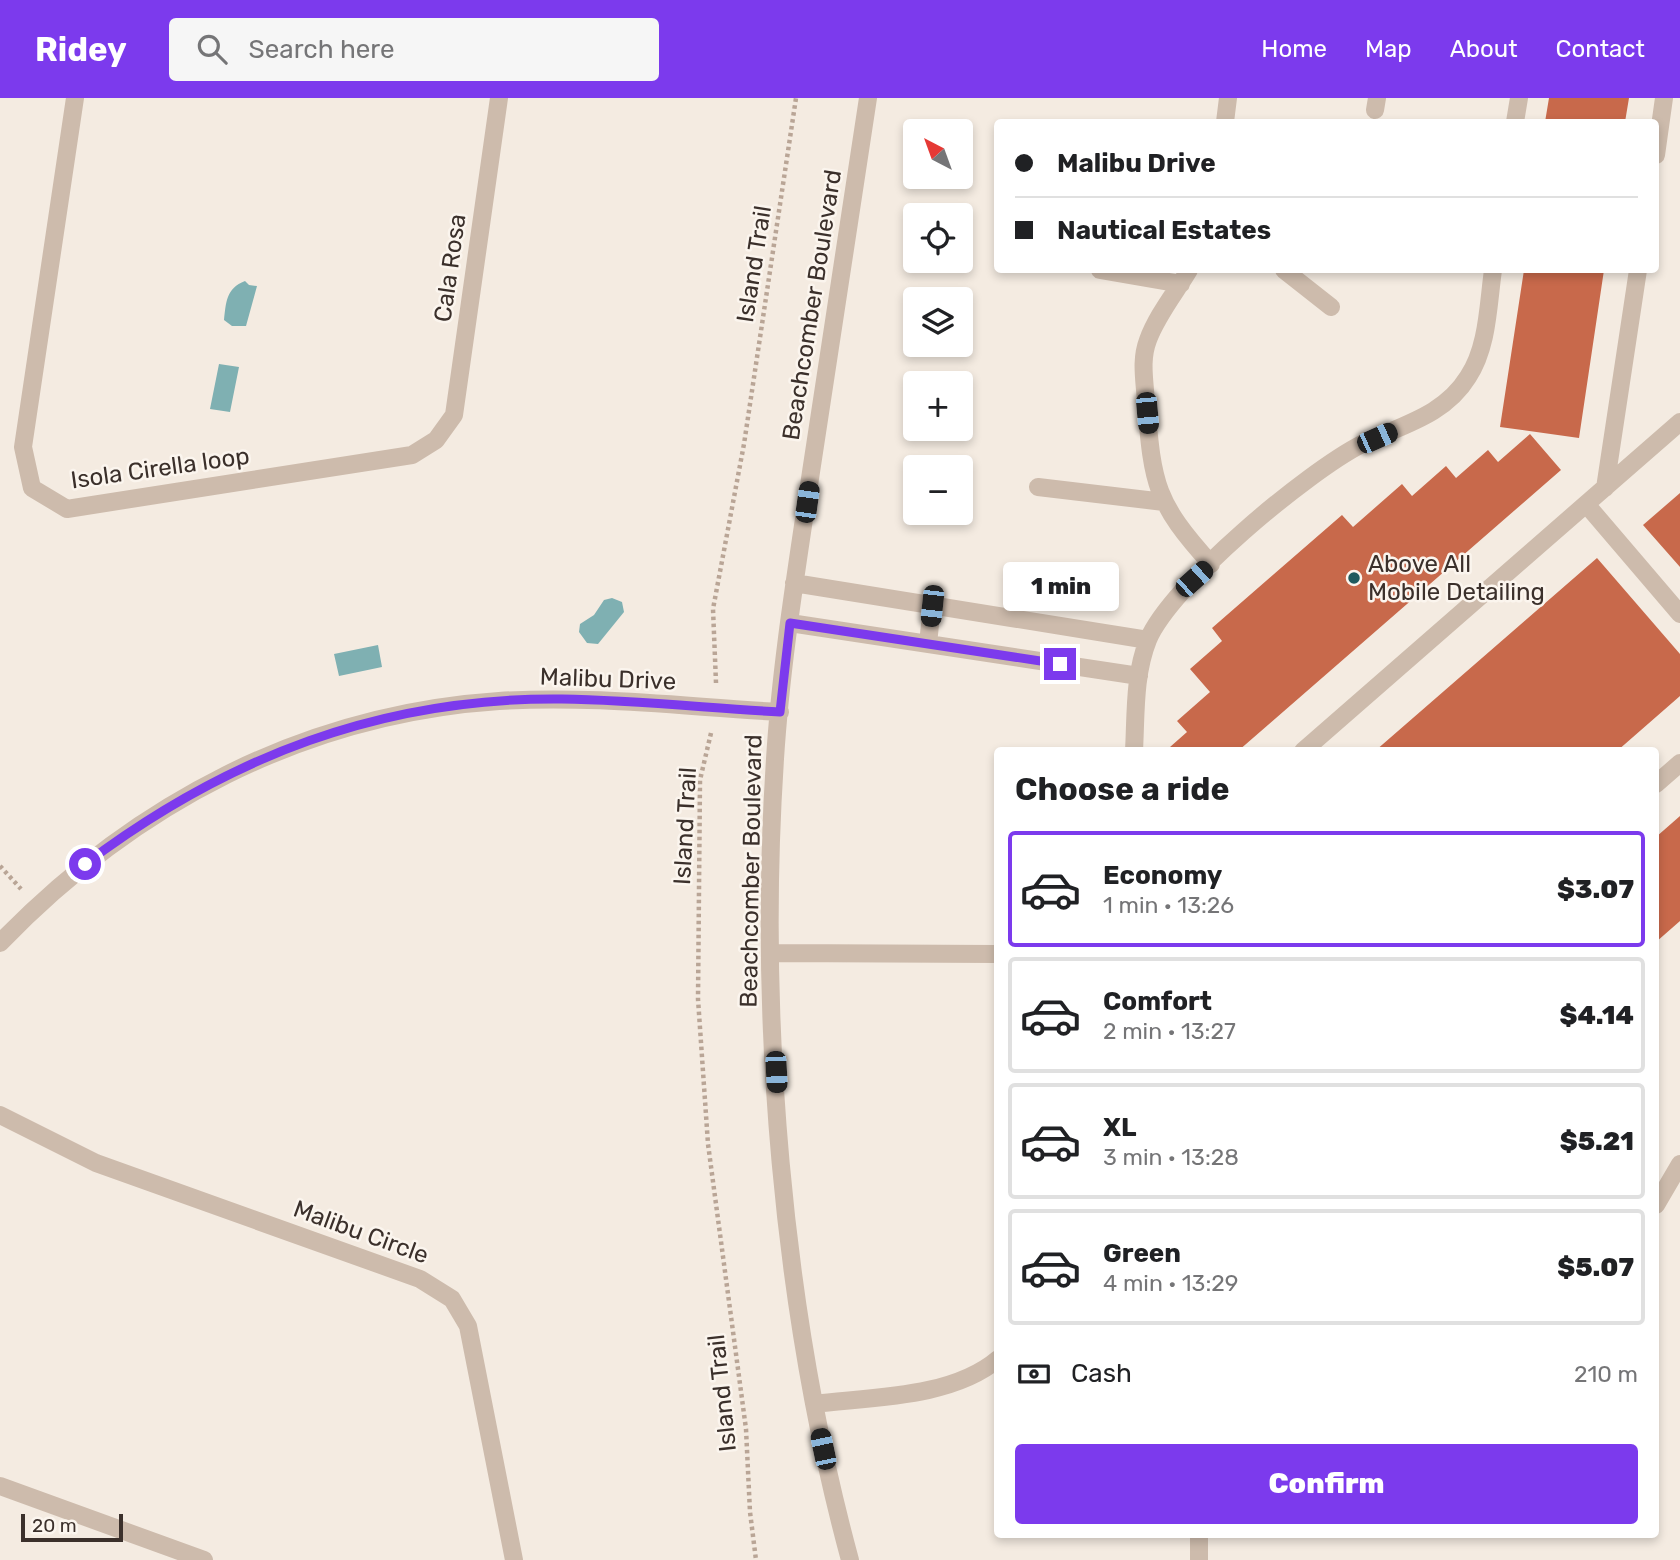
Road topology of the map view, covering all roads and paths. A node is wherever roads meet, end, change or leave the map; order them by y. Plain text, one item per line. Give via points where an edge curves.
1 (75, 98) edge
2 (499, 98) edge
3 (796, 98) edge
4 (867, 98) edge
5 (1228, 98) edge
6 (1519, 98) edge
7 (1680, 99) edge
8 (1663, 106) edge
9 (1225, 119) edge
10 (1516, 119) edge
11 (1659, 134) edge
12 (1136, 273) edge
13 (1287, 273) edge
14 (1493, 273) edge
15 (1638, 273) edge
16 (1185, 277) edge
17 (1331, 307) dead end
18 (1680, 422) edge
19 (436, 440) joint
20 (1038, 487) dead end
21 (1605, 488) junction
22 (1164, 502) junction
23 (1586, 504) junction
24 (1211, 564) junction
25 (794, 583) junction
26 (932, 606) junction
27 (1680, 614) edge
28 (790, 623) junction
29 (1149, 640) junction
30 (928, 644) junction
31 (1139, 676) junction
32 (716, 709) junction
33 (780, 712) junction
34 (1134, 747) edge
35 (1308, 747) edge
36 (1680, 763) edge
37 (1659, 781) edge
38 (0, 943) edge
39 (772, 953) junction
40 (994, 954) edge
41 (0, 1115) edge
42 (1680, 1164) edge
43 (1659, 1200) edge
44 (994, 1362) edge
45 (814, 1404) junction
46 (0, 1486) edge
47 (1199, 1538) edge
48 (204, 1560) edge
49 (514, 1560) edge
50 (756, 1560) edge
51 (850, 1560) edge
52 (1199, 1560) edge

1 - 19 street, Isola Cirella loop via 23,447 32,488 67,509 412,455
2 - 19 street, Cala Rosa via 454,415
3 - 32 path, Island Trail via 744,444 713,609
4 - 25 street, Beachcomber Boulevard
5 - 9 street
6 - 10 street
7 - 8 street
8 - 11 street
12 - 16 street
13 - 17 street
14 - 24 street via 1481,352 1457,392 1429,415 1360,446 1319,472
15 - 21 street
16 - 22 street via 1152,330 1143,361 1152,465
18 - 21 street
20 - 22 street
21 - 23 street
22 - 24 street via 1179,529
23 - 27 street
23 - 35 street
24 - 29 street via 1169,605
25 - 26 street
25 - 28 street, Beachcomber Boulevard
26 - 29 street
26 - 30 street
28 - 30 street
28 - 33 street, Beachcomber Boulevard
29 - 31 street
30 - 31 street
31 - 34 street
32 - 33 street, Malibu Drive
32 - 38 street, Malibu Drive via 563,699 499,701 434,708 310,740 192,791 136,825 75,872
32 - 50 path, Island Trail via 700,780 698,999 708,1144 746,1429
33 - 39 street, Beachcomber Boulevard
36 - 37 street
39 - 40 street
39 - 45 street, Beachcomber Boulevard via 779,1145
41 - 49 street, Malibu Circle via 96,1163 420,1279 447,1295 468,1326
42 - 43 street
44 - 45 street via 950,1385
45 - 51 street, Beachcomber Boulevard
46 - 48 street
47 - 52 street

